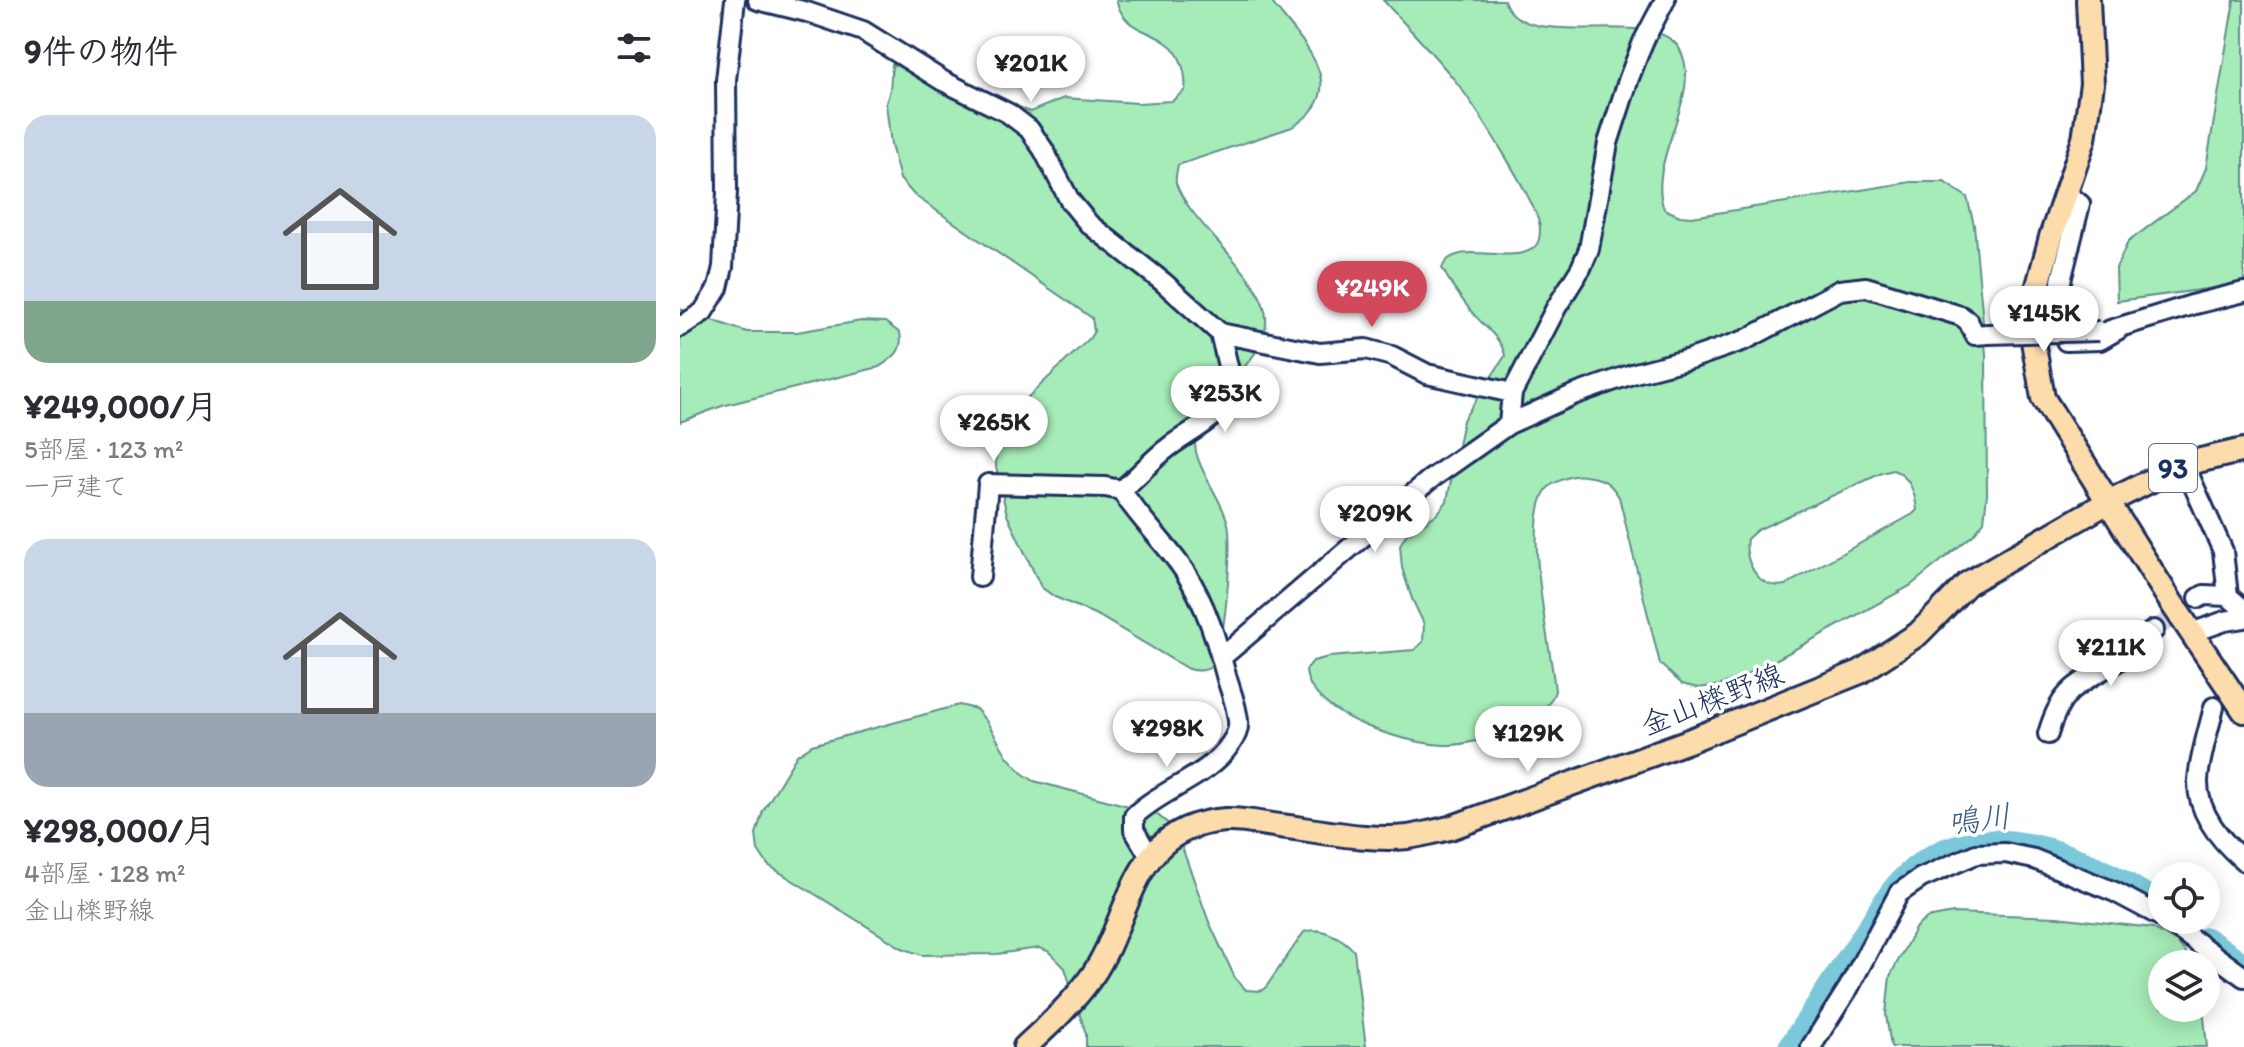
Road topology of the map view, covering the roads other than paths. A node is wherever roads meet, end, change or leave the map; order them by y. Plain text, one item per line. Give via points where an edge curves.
1 (735, 0) edge
2 (758, 0) edge
3 (1665, 0) edge
4 (2088, 0) edge
5 (2066, 193) junction
6 (2244, 292) edge
7 (680, 327) edge
8 (2119, 329) junction
9 (1220, 333) junction
10 (1512, 393) junction
11 (1509, 424) junction
12 (2244, 450) edge
13 (2184, 464) junction
14 (1121, 490) junction
15 (2108, 502) junction
16 (980, 577) dead end
17 (2228, 596) junction
18 (2199, 598) tunnel mouth
19 (2244, 610) edge
20 (2244, 618) edge
21 (2154, 630) tunnel mouth
22 (2191, 633) junction
23 (1221, 658) junction
24 (2214, 707) dead end
25 (2244, 711) edge
26 (2048, 734) dead end
27 (1150, 857) junction
28 (2244, 861) edge
29 (2148, 910) edge
30 (2186, 934) edge
31 (2244, 977) edge
32 (1025, 1047) edge
33 (1811, 1047) edge

1 - 7 street via 726,80 723,267 703,312
2 - 9 street via 863,31 943,81 1008,113 1029,129 1089,224
3 - 10 street via 1629,78 1608,143 1585,258
4 - 5 main road via 2092,84 2084,139
5 - 8 street via 2080,204 2061,281 2059,317 2066,341 2100,340
5 - 15 main road via 2035,297 2033,341 2043,398
6 - 8 street
8 - 11 street, bridge via 1975,335 1961,316 1866,287 1840,290 1745,340 1573,395
9 - 10 street via 1320,353 1366,349 1427,374
9 - 14 street via 1233,387 1230,395 1206,425 1171,446
10 - 11 street
11 - 23 street via 1428,481
12 - 13 main road, 93
13 - 15 main road, 93
13 - 17 street via 2223,551
14 - 16 street via 988,484
14 - 23 street via 1186,573 1206,611
15 - 22 main road
15 - 27 main road, 金山檪野線 via 1968,583 1918,634 1860,672 1686,742 1450,828 1409,837 1227,819 1186,827
17 - 18 street
17 - 19 street
20 - 22 street
21 - 26 street via 2068,691
22 - 25 main road
23 - 27 street via 1238,731 1216,761 1134,816 1134,830
24 - 28 street via 2198,781 2203,807 2218,835
27 - 32 main road, 金山檪野線 via 1093,974
29 - 33 street via 2034,859 1976,854 1899,893
30 - 31 street

